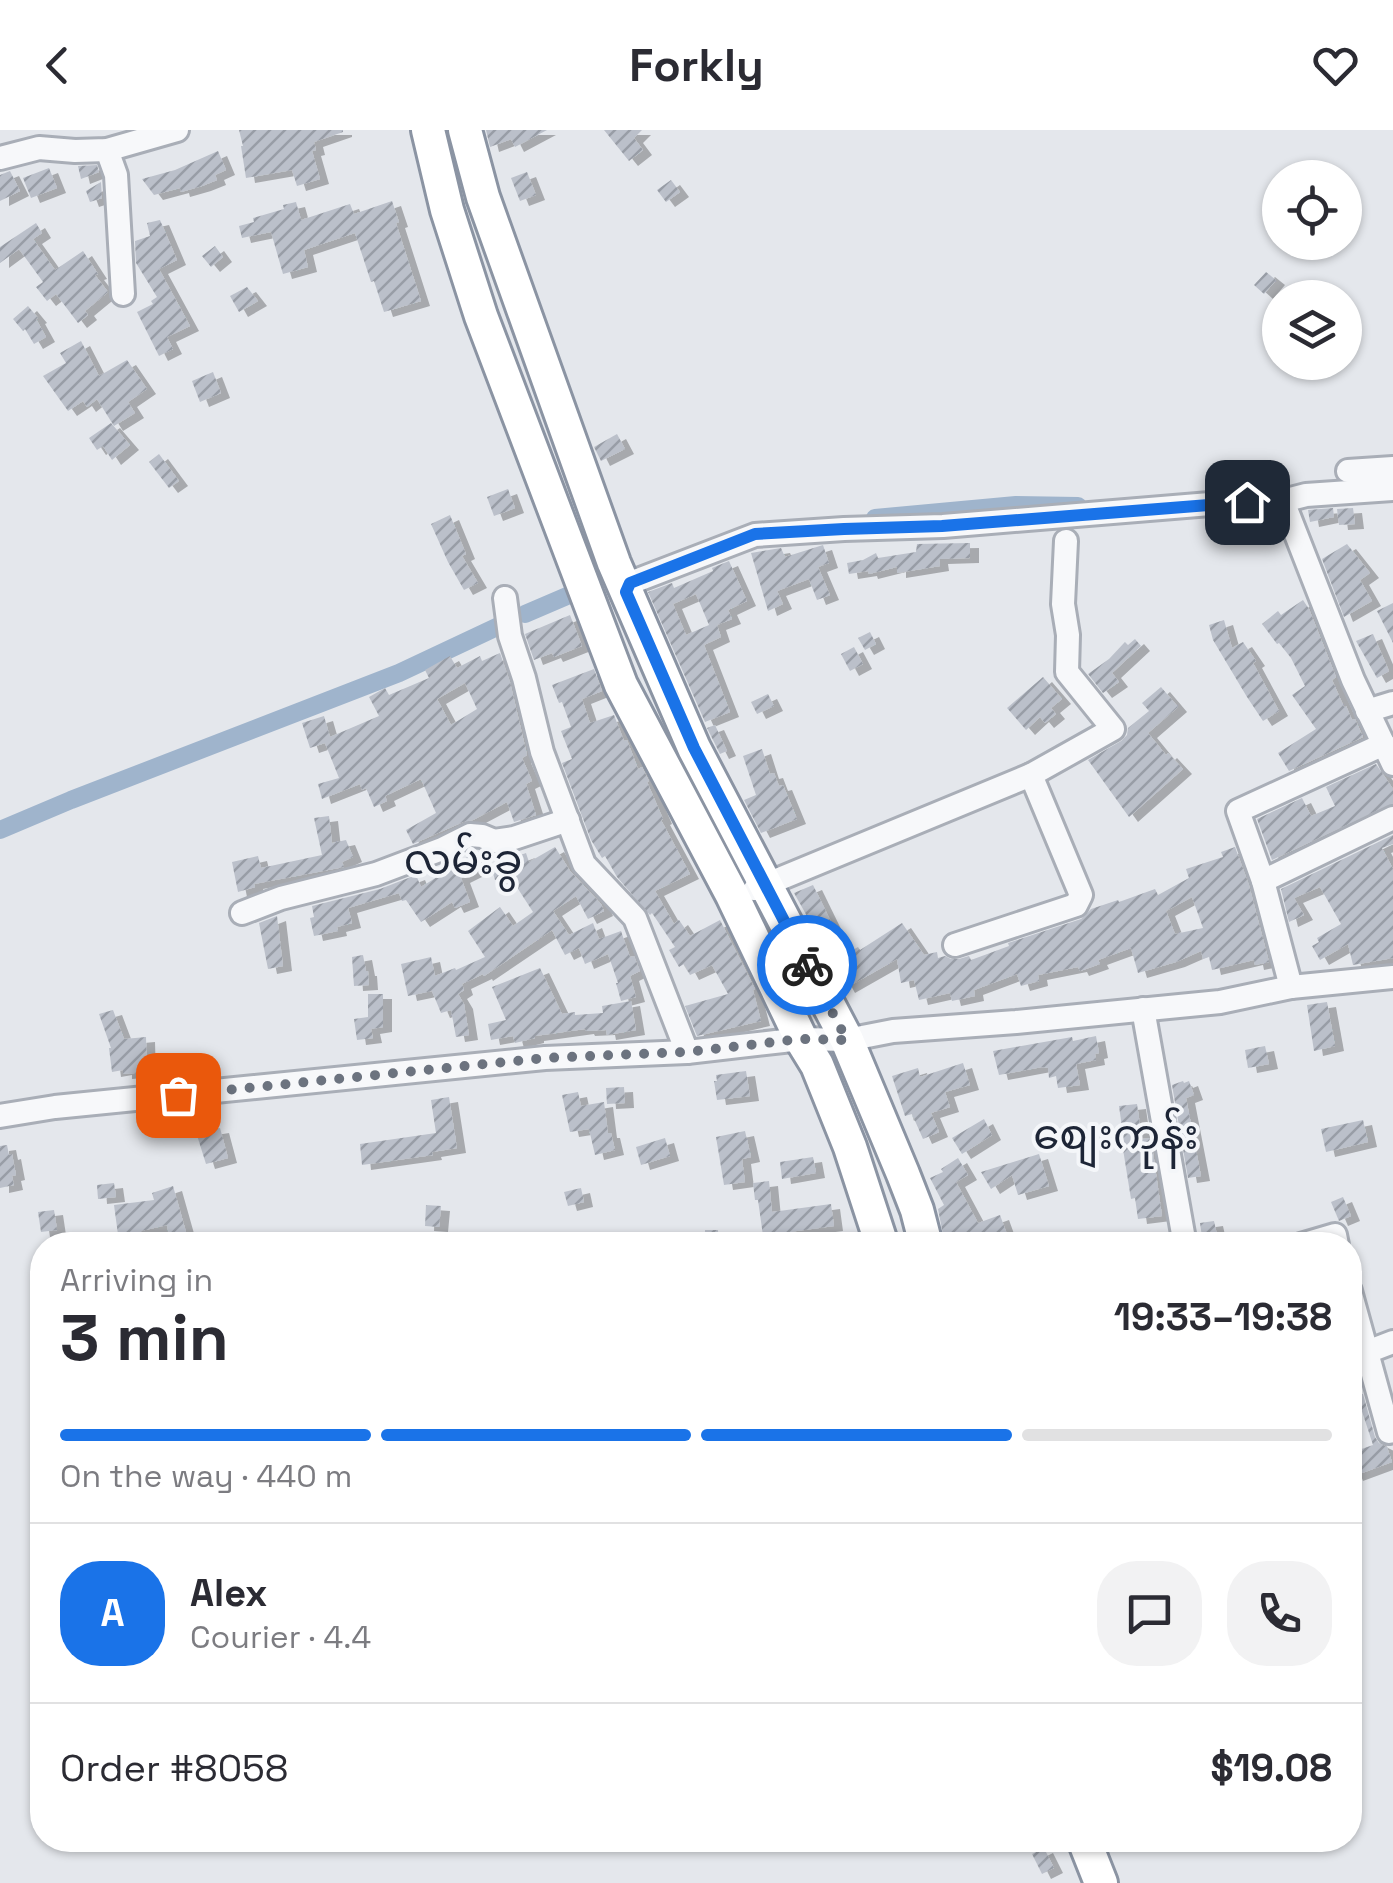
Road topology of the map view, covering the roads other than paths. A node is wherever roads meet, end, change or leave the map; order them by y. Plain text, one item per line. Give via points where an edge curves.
1 (428, 130) edge
2 (465, 130) edge
3 (166, 132) edge
4 (107, 150) junction
5 (0, 158) edge
6 (122, 294) dead end
7 (1393, 468) edge
8 (1348, 471) dead end
9 (1393, 489) edge
10 (1283, 500) junction
11 (1066, 541) dead end
12 (626, 592) junction
13 (505, 598) dead end
14 (1393, 702) edge
15 (1368, 711) junction
16 (1389, 754) edge
17 (1031, 775) junction
18 (1393, 818) edge
19 (568, 820) junction
20 (1263, 882) junction
21 (765, 886) junction
22 (732, 895) junction
23 (242, 913) dead end
24 (955, 945) dead end
25 (1393, 977) edge
26 (1291, 987) junction
27 (1143, 1009) junction
28 (801, 1039) junction
29 (847, 1040) junction
30 (687, 1052) junction
31 (0, 1116) edge
32 (878, 1232) edge
33 (922, 1232) edge
34 (1183, 1232) edge
35 (1362, 1334) edge
36 (1393, 1342) edge
37 (1367, 1352) junction
38 (1390, 1432) dead end
39 (1068, 1852) edge
40 (1089, 1852) edge
41 (1079, 1883) edge
42 (1101, 1883) edge

1 - 22 highway via 480,316 621,686
2 - 12 highway via 482,197
3 - 4 street
4 - 5 street via 39,148
4 - 6 street via 116,175
7 - 8 street
9 - 10 street
10 - 12 street via 755,534 630,583
10 - 15 street
11 - 17 street via 1066,672 1114,730
12 - 21 highway via 694,748
13 - 19 street via 542,752
14 - 15 street
15 - 16 street
16 - 20 street via 1238,812
17 - 21 street
17 - 24 street via 1081,896 1076,905
18 - 20 street
19 - 23 street via 514,838 470,835 376,874
19 - 30 street via 584,864 635,918
20 - 26 street
21 - 22 street
21 - 29 highway
22 - 28 highway
25 - 26 street
26 - 27 street
27 - 29 street
27 - 34 street
28 - 29 street
28 - 30 street
28 - 32 highway via 843,1131
29 - 33 highway
30 - 31 street via 545,1058
35 - 37 street
36 - 37 street
37 - 38 street
39 - 41 highway
40 - 42 highway

